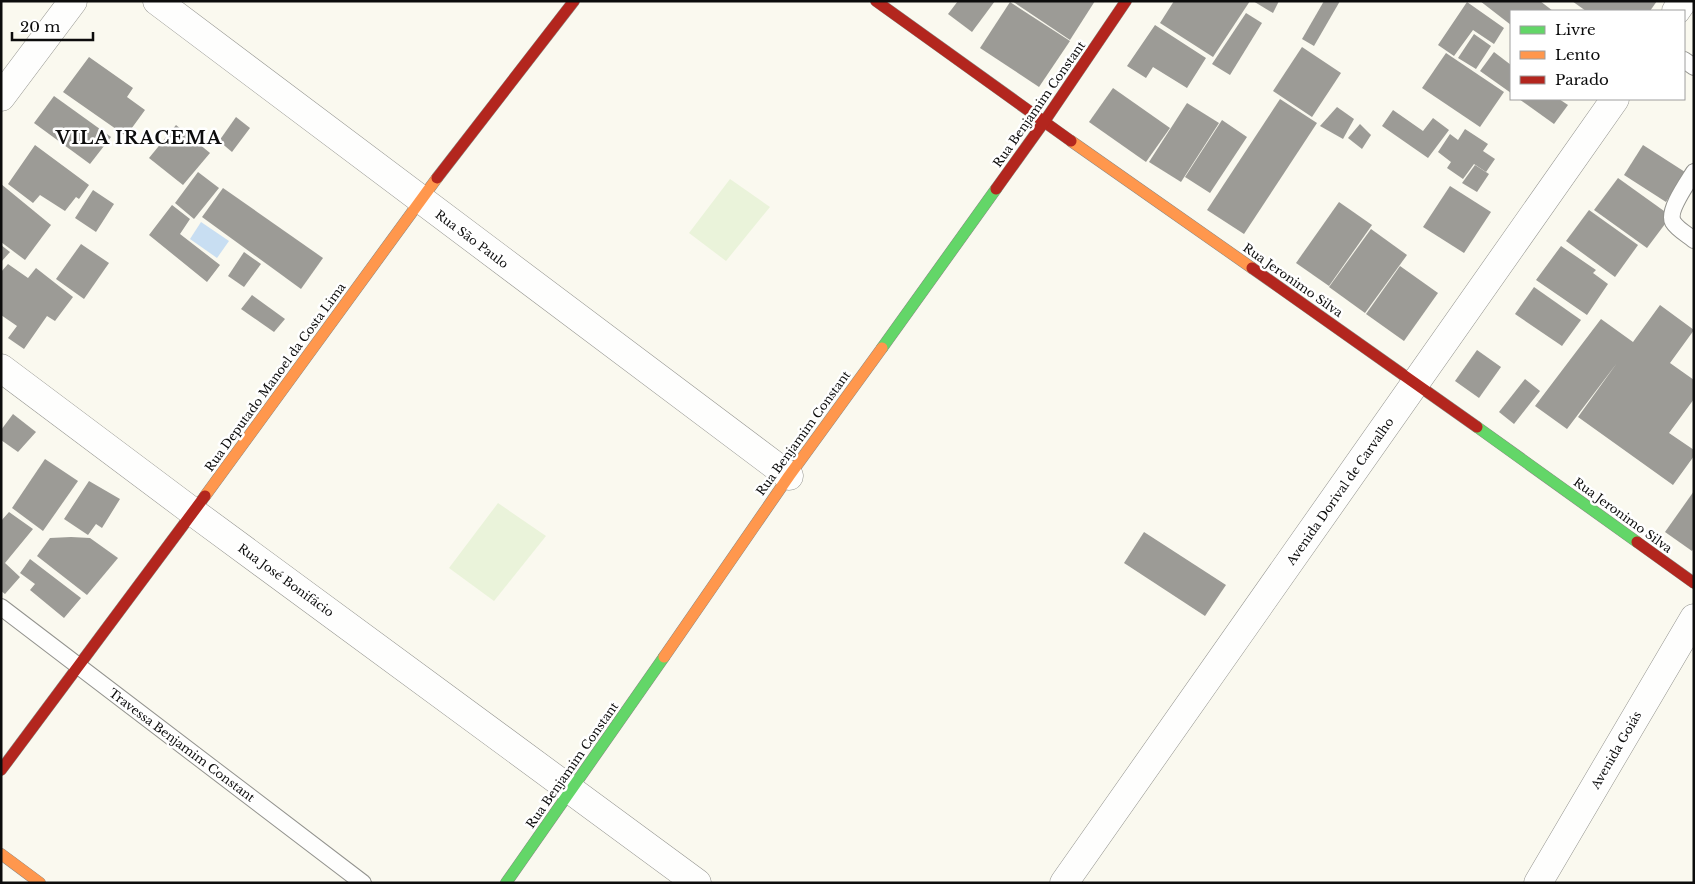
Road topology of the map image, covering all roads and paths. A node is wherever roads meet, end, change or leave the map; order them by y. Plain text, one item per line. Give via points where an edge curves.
1 (74, 1) edge
2 (157, 1) edge
3 (574, 1) edge
4 (876, 1) edge
5 (1126, 1) edge
6 (1, 97) edge
7 (1614, 100) edge
8 (1044, 122) junction
9 (1694, 172) edge
10 (420, 200) junction
11 (1694, 240) edge
12 (1, 368) edge
13 (1416, 383) junction
14 (789, 476) junction
15 (193, 512) junction
16 (1694, 583) edge
17 (1, 607) edge
18 (1694, 618) edge
19 (79, 666) junction
20 (1, 770) edge
21 (571, 792) junction
22 (1, 854) edge
23 (40, 883) edge
24 (363, 883) edge
25 (506, 883) edge
26 (697, 883) edge
27 (1064, 883) edge
28 (1538, 883) edge

1 - 6 street
2 - 10 street, Rua São Paulo
3 - 10 street, Rua Deputado Manoel da Costa Lima
4 - 8 street, Rua Jeronimo Silva
5 - 8 street, Rua Benjamim Constant
7 - 13 street, Avenida Dorival de Carvalho
8 - 13 street, Rua Jeronimo Silva
8 - 14 street, Rua Benjamim Constant
9 - 11 lane via 1672,209 1671,217 1673,223
10 - 14 street, Rua São Paulo
10 - 15 street, Rua Deputado Manoel da Costa Lima
12 - 15 street, Rua José Bonifácio
13 - 16 street, Rua Jeronimo Silva
13 - 27 street, Avenida Dorival de Carvalho
14 - 21 street, Rua Benjamim Constant
15 - 19 street, Rua Deputado Manoel da Costa Lima
15 - 21 street, Rua José Bonifácio
17 - 19 lane, Travessa Benjamim Constant
18 - 28 street, Avenida Goiás
19 - 20 street, Rua Deputado Manoel da Costa Lima
19 - 24 lane, Travessa Benjamim Constant
21 - 25 street, Rua Benjamim Constant
21 - 26 street, Rua José Bonifácio
22 - 23 street

